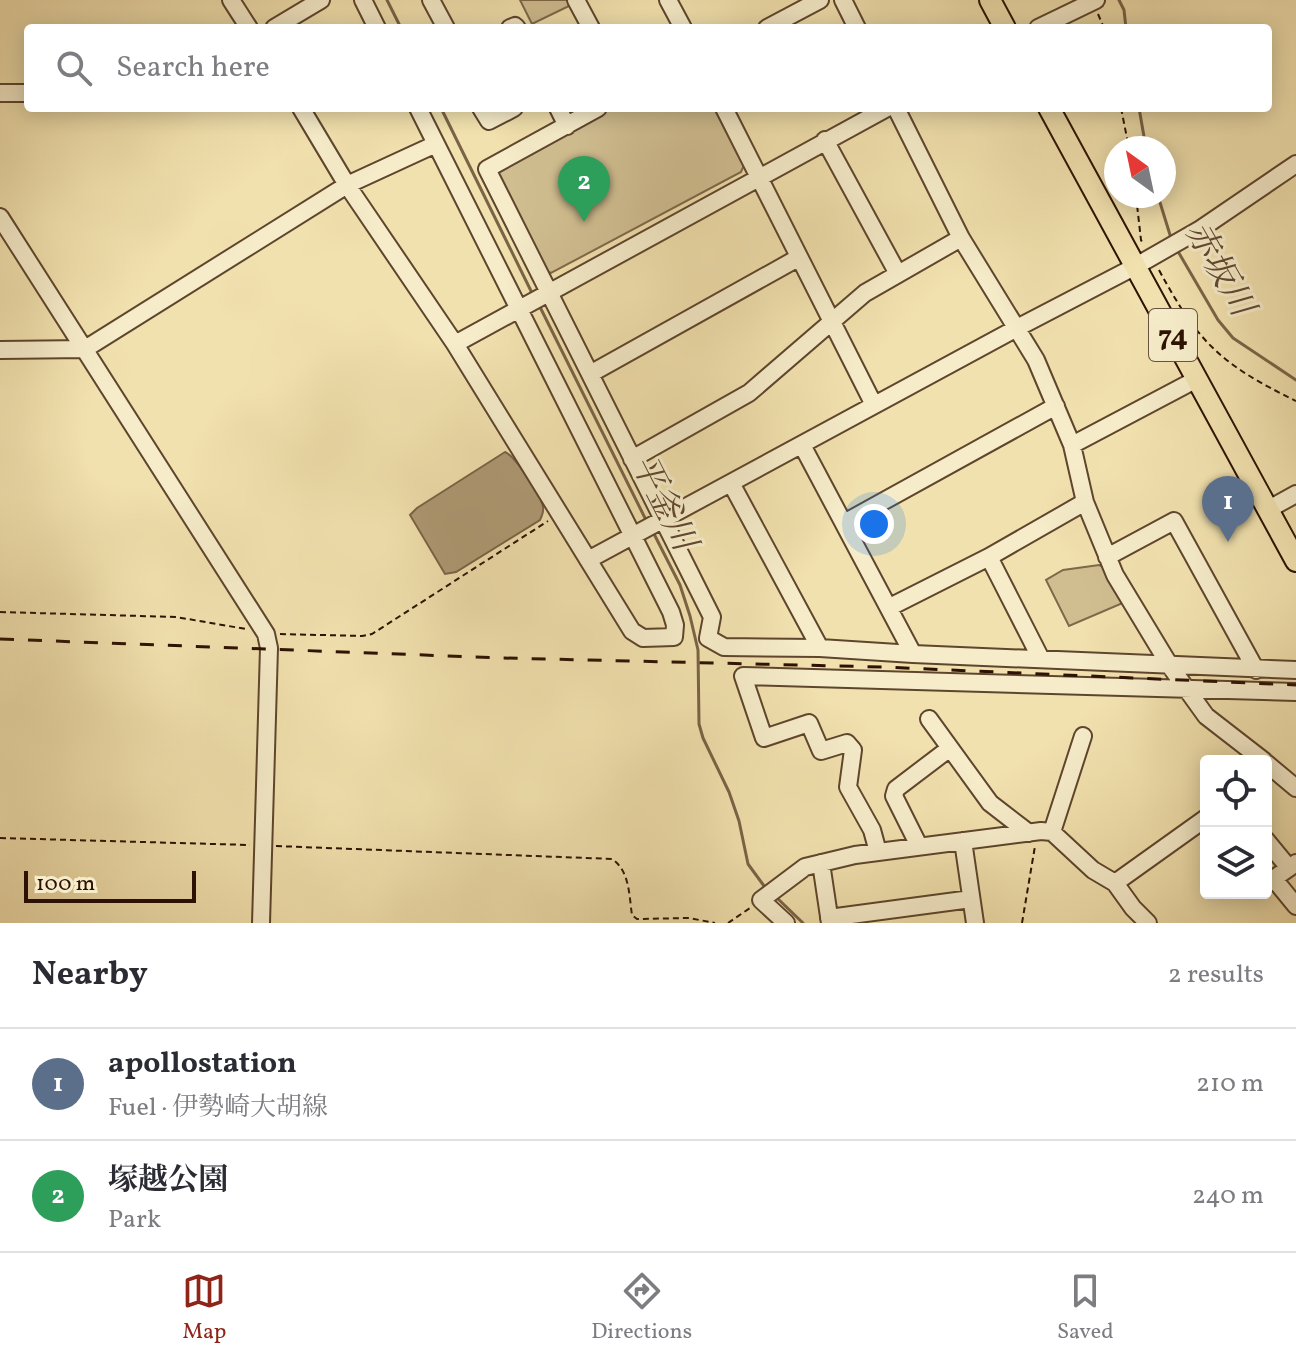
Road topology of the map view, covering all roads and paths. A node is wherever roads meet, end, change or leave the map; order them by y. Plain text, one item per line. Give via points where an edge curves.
1 (231, 0) edge
2 (321, 0) edge
3 (363, 0) edge
4 (431, 0) edge
5 (576, 0) edge
6 (668, 0) edge
7 (820, 0) edge
8 (843, 0) edge
9 (990, 0) edge
10 (1090, 1) edge
11 (246, 24) edge
12 (281, 24) edge
13 (375, 24) edge
14 (444, 24) edge
15 (589, 24) edge
16 (681, 24) edge
17 (775, 24) edge
18 (855, 24) edge
19 (1003, 24) edge
20 (1046, 24) edge
21 (0, 93) edge
22 (24, 93) edge
23 (303, 112) edge
24 (420, 112) edge
25 (483, 112) edge
26 (506, 112) edge
27 (560, 112) edge
28 (591, 112) edge
29 (729, 112) edge
30 (879, 112) edge
31 (898, 112) edge
32 (1052, 112) edge
33 (1122, 112) edge
34 (567, 126) junction
35 (1127, 136) edge
36 (825, 140) junction
37 (436, 144) junction
38 (1296, 164) edge
39 (757, 177) junction
40 (347, 185) junction
41 (1137, 208) edge
42 (0, 217) edge
43 (961, 238) junction
44 (798, 258) junction
45 (1148, 259) junction
46 (898, 274) junction
47 (548, 294) junction
48 (522, 308) junction
49 (831, 324) junction
50 (1017, 328) junction
51 (455, 344) junction
52 (85, 349) junction
53 (0, 350) edge
54 (590, 374) junction
55 (1197, 379) junction
56 (1296, 401) edge
57 (874, 405) junction
58 (1056, 406) junction
59 (802, 445) junction
60 (1072, 445) junction
61 (632, 459) junction
62 (731, 483) junction
63 (1296, 494) edge
64 (1085, 502) junction
65 (1269, 509) junction
66 (559, 514) junction
67 (662, 522) junction
68 (844, 523) junction
69 (635, 537) junction
70 (989, 557) junction
71 (1107, 557) junction
72 (588, 560) junction
73 (1296, 561) edge
74 (890, 607) junction
75 (0, 612) edge
76 (266, 634) junction
77 (820, 648) junction
78 (913, 654) junction
79 (1041, 659) junction
80 (1170, 666) junction
81 (1256, 670) junction
82 (1296, 670) edge
83 (1185, 687) junction
84 (1296, 692) edge
85 (929, 719) dead end
86 (1083, 736) dead end
87 (950, 748) junction
88 (1253, 755) edge
89 (1272, 771) edge
90 (1296, 788) edge
91 (1200, 822) edge
92 (1042, 832) junction
93 (0, 838) edge
94 (963, 841) junction
95 (264, 846) junction
96 (919, 846) junction
97 (1272, 846) edge
98 (878, 852) junction
99 (821, 863) junction
100 (1292, 866) edge
101 (1272, 881) edge
102 (1115, 883) junction
103 (1272, 884) edge
104 (766, 896) junction
105 (971, 899) junction
106 (1296, 906) edge
107 (829, 921) edge
108 (261, 923) edge
109 (715, 923) edge
110 (728, 923) edge
111 (786, 923) edge
112 (975, 923) edge
113 (1022, 923) edge
114 (1148, 923) edge

1 - 11 street
2 - 12 street
3 - 13 street
4 - 14 street
5 - 15 street
6 - 16 street
7 - 17 street
8 - 18 street
9 - 19 main road
10 - 20 street
21 - 22 street
23 - 40 street
24 - 37 street
25 - 26 street via 489,121
27 - 34 street
28 - 34 street
29 - 39 street
30 - 36 street
31 - 43 street
32 - 45 main road, 74
33 - 35 path
34 - 47 street via 487,169
36 - 39 street
36 - 46 street
37 - 40 street
37 - 48 street
38 - 45 street
39 - 44 street
39 - 47 street
40 - 51 street
40 - 52 street
41 - 45 path
42 - 52 street
43 - 46 street
43 - 50 street
44 - 49 street
44 - 54 street
45 - 50 street
45 - 55 main road, 74
45 - 56 path via 1218,355
46 - 49 street via 865,293
47 - 48 street
47 - 54 street
48 - 51 street
48 - 69 street
49 - 57 street
49 - 61 street via 749,393
50 - 57 street
50 - 58 street
51 - 66 street
52 - 53 street
52 - 76 street
54 - 61 street
55 - 60 street
55 - 65 main road, 74
57 - 59 street
58 - 60 street
58 - 68 street
59 - 62 street
59 - 68 street
60 - 64 street
61 - 67 street
62 - 67 street
62 - 77 street
63 - 65 street
64 - 70 street
64 - 71 street
65 - 73 main road, 74
66 - 72 street
66 - 76 path via 372,634
67 - 69 street
67 - 77 street via 712,617 708,638 724,647
68 - 74 street
69 - 72 street
69 - 72 street via 674,618 674,637 635,634
70 - 74 street
70 - 79 street
71 - 80 street
71 - 81 street via 1174,521
74 - 78 street
75 - 76 path via 176,617
76 - 95 street
77 - 78 street
78 - 79 street
79 - 80 street
80 - 81 street
80 - 83 street
81 - 82 street
83 - 84 street
83 - 88 street via 1206,716
83 - 98 street via 743,676 764,738 809,723 821,751 847,743 853,750 848,787
85 - 87 street
86 - 92 street
87 - 92 street via 990,803
87 - 96 street via 896,789 894,796
89 - 90 street
91 - 102 street
92 - 94 street
92 - 102 street
92 - 113 path via 1033,851
93 - 95 path
94 - 96 street
94 - 105 street
95 - 108 street
95 - 109 path via 612,859 627,882 637,919
96 - 98 street
97 - 100 street
98 - 99 street
99 - 104 street via 805,867
99 - 107 street
100 - 101 street
102 - 114 street
103 - 106 street
104 - 110 path
104 - 111 street
105 - 107 street
105 - 112 street

